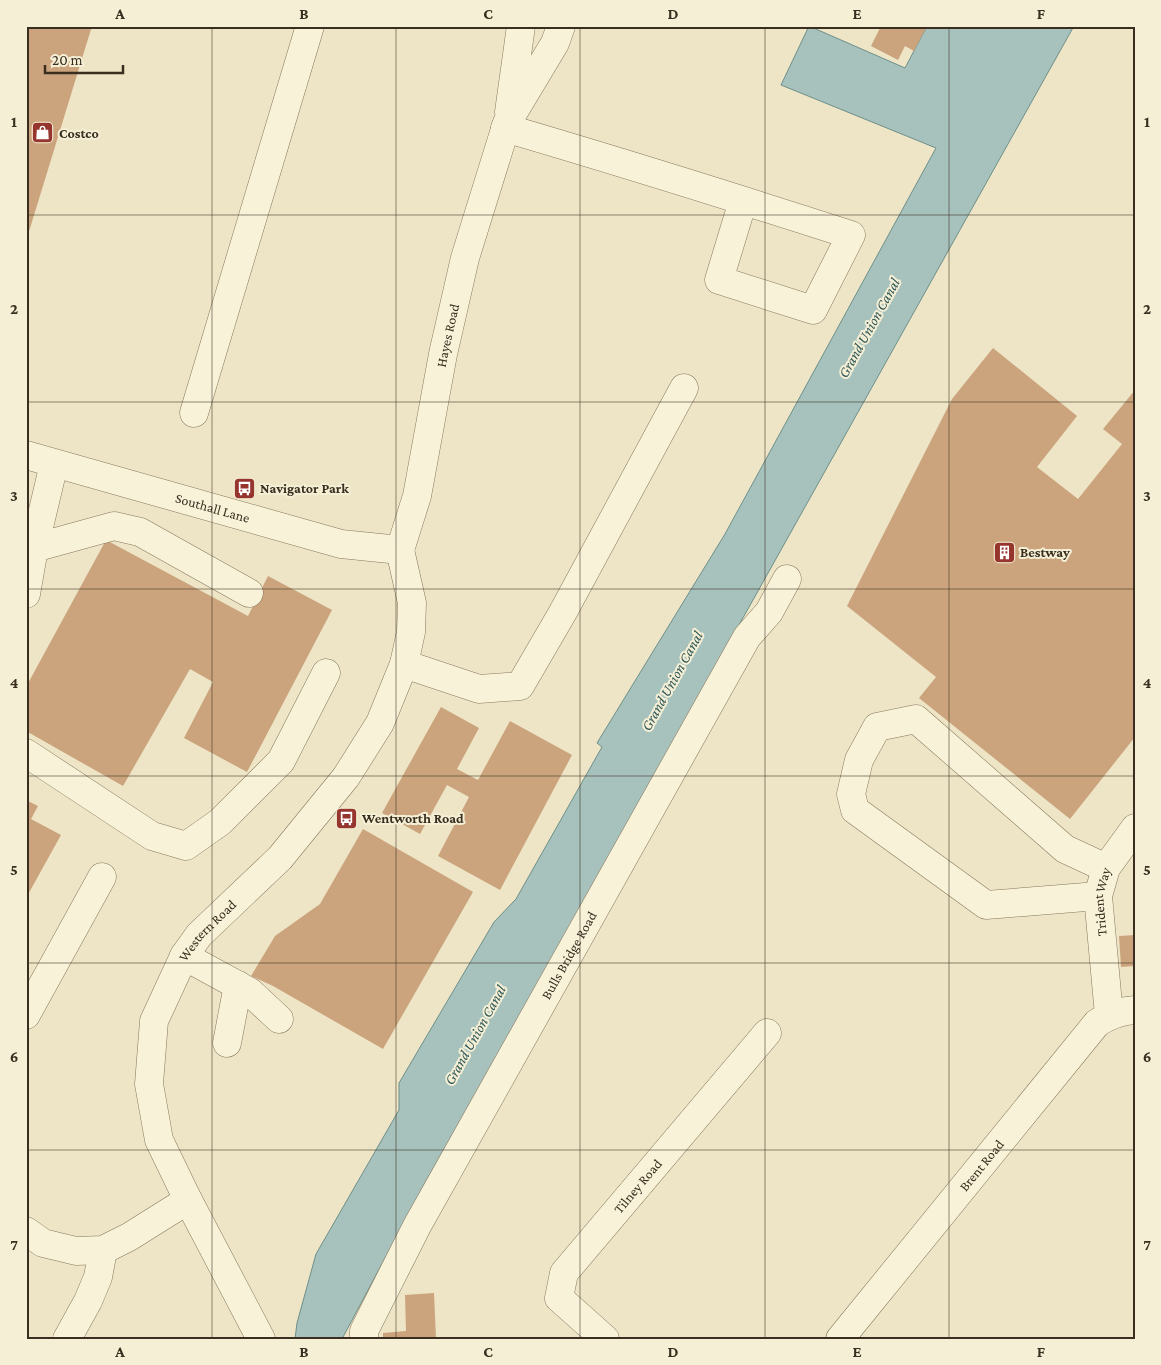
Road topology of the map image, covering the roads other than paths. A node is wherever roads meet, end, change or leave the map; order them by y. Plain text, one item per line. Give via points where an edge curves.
1 (310, 26) edge
2 (521, 26) edge
3 (561, 26) edge
4 (506, 125) junction
5 (743, 201) junction
6 (684, 388) dead end
7 (194, 413) dead end
8 (26, 455) edge
9 (54, 464) junction
10 (34, 548) junction
11 (400, 550) junction
12 (787, 579) dead end
13 (249, 593) dead end
14 (26, 594) edge
15 (404, 664) junction
16 (326, 673) dead end
17 (26, 753) edge
18 (1135, 828) edge
19 (1106, 868) junction
20 (102, 877) dead end
21 (1098, 896) junction
22 (184, 956) junction
23 (238, 985) junction
24 (1122, 1012) edge
25 (26, 1015) edge
26 (279, 1018) dead end
27 (767, 1032) dead end
28 (227, 1043) dead end
29 (188, 1200) junction
30 (26, 1231) edge
31 (103, 1250) junction
32 (67, 1339) edge
33 (261, 1339) edge
34 (364, 1339) edge
35 (605, 1339) edge
36 (840, 1339) edge

1 - 7 street
2 - 4 street, Hayes Road
3 - 4 street, Hayes Road via 555,43
4 - 5 street
4 - 11 street, Hayes Road via 465,258 416,496
5 - 5 street via 851,234 813,310 719,280
6 - 15 street via 520,686 479,689
8 - 9 street, Southall Lane
9 - 10 street
9 - 11 street, Southall Lane via 341,544
10 - 13 street via 114,526 140,532
10 - 14 street
11 - 15 street, Western Road via 412,603
12 - 34 street, Bulls Bridge Road via 769,612 747,637 417,1226 364,1331
15 - 22 street, Western Road via 380,723 346,777 280,858 199,935
16 - 17 street via 281,761 220,822 186,846 152,836
18 - 19 street, Trident Way
19 - 21 street, Trident Way
19 - 21 street via 1065,849 916,719 877,727 859,760 851,794 855,810 986,905
20 - 25 street
21 - 24 street, Trident Way
22 - 23 street
22 - 29 street, Western Road via 154,1021 149,1084 159,1140
23 - 26 street
23 - 28 street
24 - 36 street, Brent Road via 1091,1031
27 - 35 street, Tilney Road via 564,1273 559,1298
29 - 31 street
29 - 33 street, Western Road
30 - 31 street via 44,1243 76,1251
31 - 32 street via 98,1277

